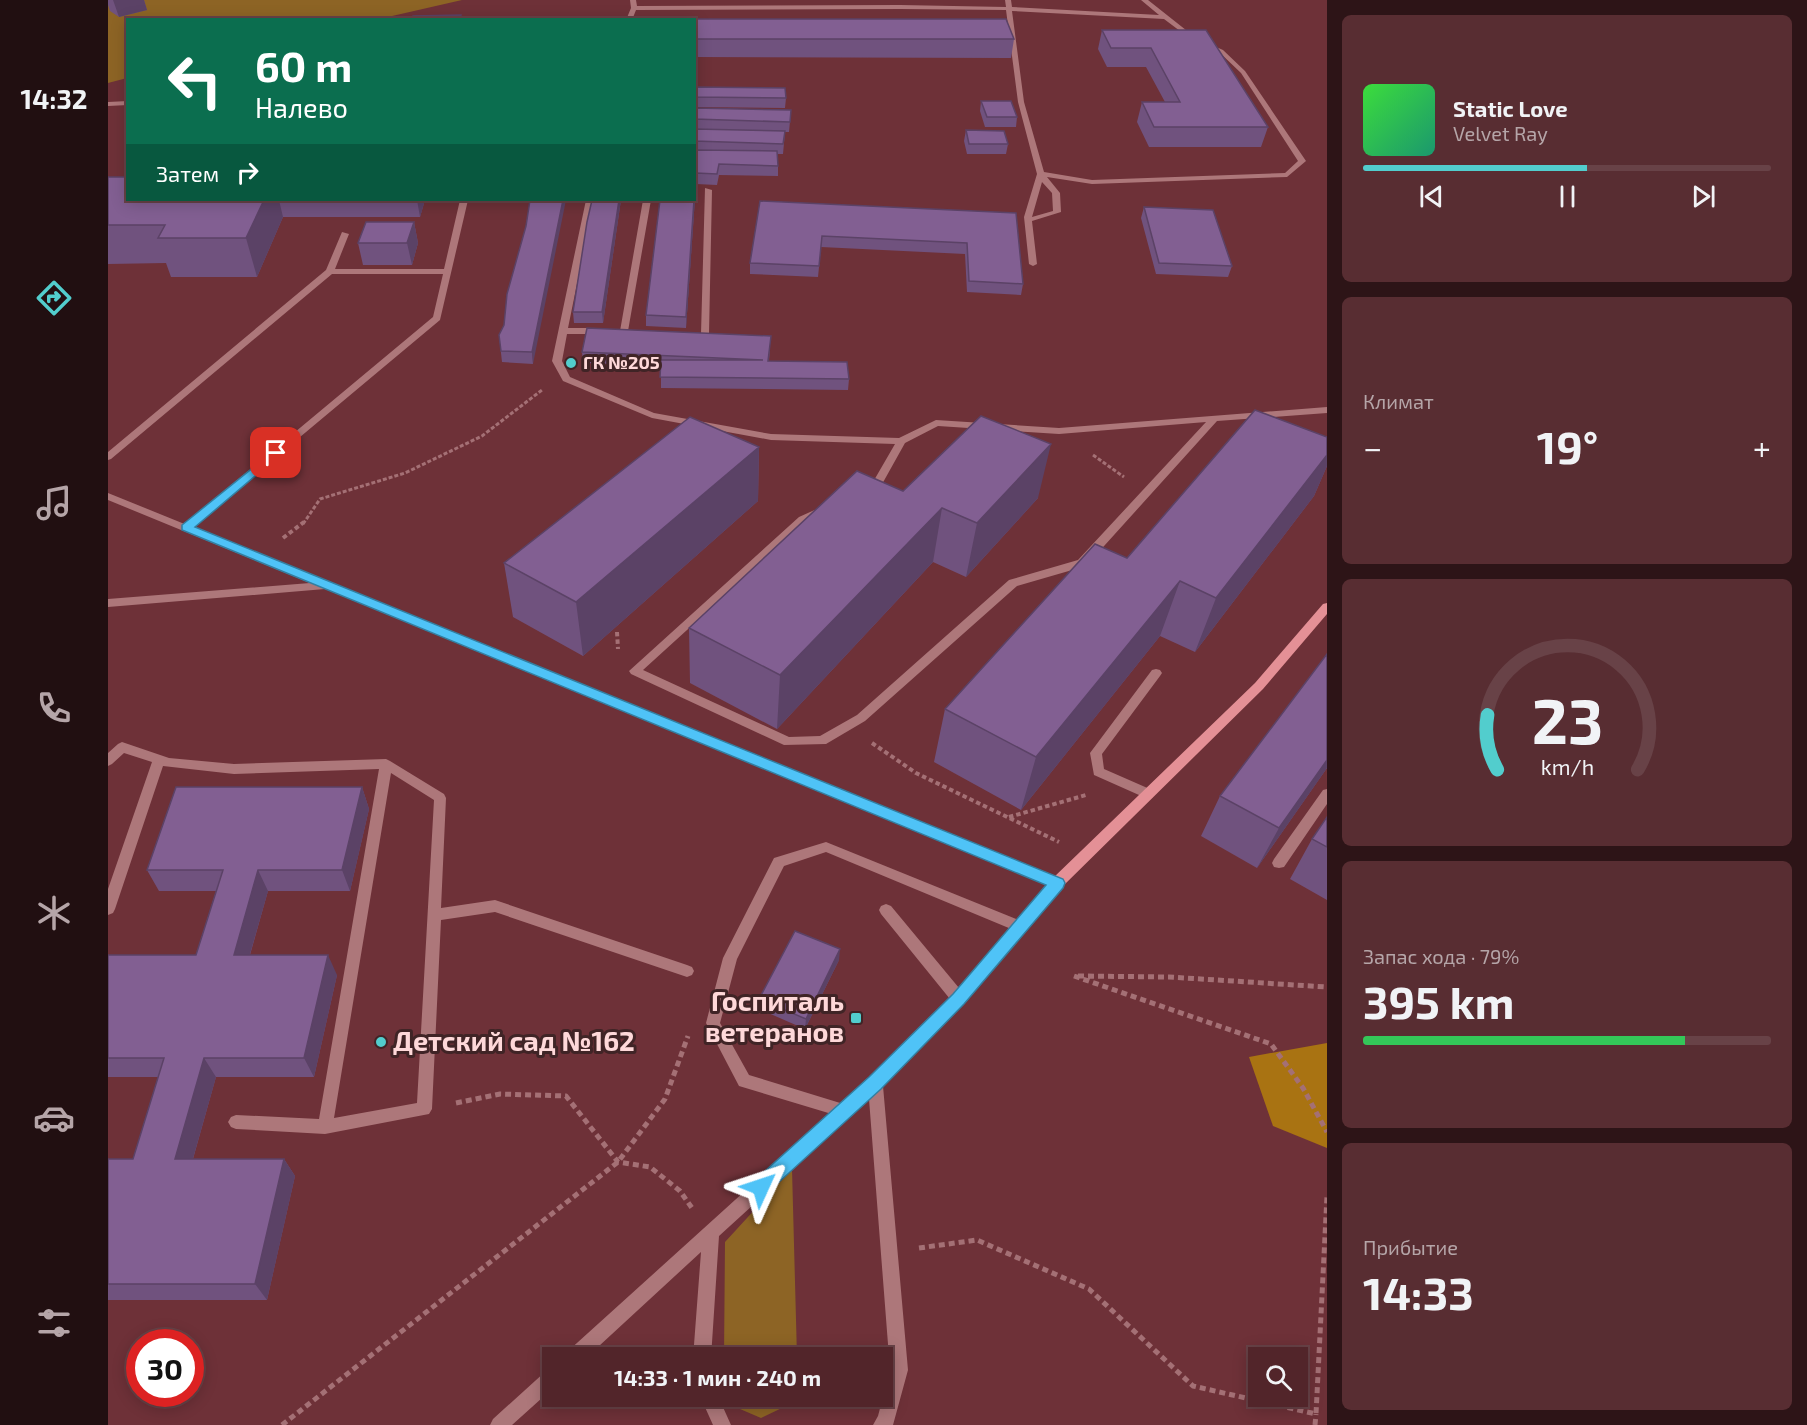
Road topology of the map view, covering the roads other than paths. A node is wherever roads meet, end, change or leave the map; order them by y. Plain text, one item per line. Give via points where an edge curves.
1 (633, 0) edge
2 (743, 0) edge
3 (1008, 0) edge
4 (1144, 0) edge
5 (634, 8) junction
6 (744, 8) junction
7 (1008, 9) junction
8 (1164, 17) junction
9 (630, 18) edge
10 (108, 104) edge
11 (126, 104) edge
12 (1041, 174) junction
13 (708, 190) dead end
14 (464, 201) edge
15 (590, 201) edge
16 (647, 201) edge
17 (1029, 220) junction
18 (345, 234) dead end
19 (1033, 264) dead end
20 (330, 271) junction
21 (447, 272) junction
22 (564, 331) junction
23 (624, 331) junction
24 (636, 331) edge
25 (693, 334) edge
26 (1327, 410) edge
27 (1214, 419) junction
28 (901, 441) junction
29 (108, 457) edge
30 (856, 494) edge
31 (108, 496) edge
32 (835, 504) edge
33 (186, 528) junction
34 (329, 585) junction
35 (108, 603) edge
36 (1327, 607) edge
37 (1156, 673) dead end
38 (159, 759) junction
39 (108, 761) edge
40 (386, 765) junction
41 (1148, 794) junction
42 (1327, 794) edge
43 (1280, 863) edge
44 (1057, 883) junction
45 (108, 909) edge
46 (886, 910) dead end
47 (434, 915) junction
48 (1021, 927) junction
49 (687, 971) dead end
50 (958, 999) junction
51 (875, 1083) junction
52 (845, 1111) junction
53 (236, 1122) dead end
54 (326, 1127) junction
55 (711, 1232) junction
56 (585, 1347) edge
57 (703, 1347) edge
58 (542, 1386) edge
59 (714, 1407) edge
60 (499, 1425) edge
61 (722, 1425) edge
62 (882, 1425) edge

1 - 5 street
2 - 6 street
3 - 7 street
4 - 8 street
5 - 6 street
5 - 9 street
6 - 7 street
7 - 8 street
7 - 12 street via 1022,102
8 - 12 street via 1194,39 1221,51 1243,72 1302,161 1287,176 1092,182
10 - 11 street
12 - 17 street
12 - 17 street via 1056,193 1057,213
13 - 25 street via 709,334
14 - 21 street
15 - 22 street
16 - 23 street
17 - 19 street
18 - 20 street
20 - 21 street
20 - 29 street
21 - 33 street via 437,318
22 - 23 street
22 - 28 street via 557,361 566,379 652,415 771,437
23 - 24 street
26 - 27 street
27 - 28 street via 1059,431 936,423
27 - 32 street via 1082,563 1013,583 861,718 822,741 788,742 635,671 804,519
28 - 30 street via 877,484
31 - 33 street
33 - 34 street
34 - 35 street
34 - 44 street
36 - 41 street via 1259,686
37 - 41 street via 1096,753 1098,772
38 - 39 street via 122,747
38 - 40 street via 234,769
38 - 45 street
40 - 47 street via 440,798
40 - 54 street
41 - 44 street
42 - 43 street
44 - 48 street
46 - 50 street
47 - 49 street via 495,906
47 - 54 street via 424,1109
48 - 50 street
48 - 52 street via 826,847 778,862 730,958 713,1023 744,1081
50 - 51 street
51 - 52 street
51 - 62 street via 899,1370
52 - 55 street
53 - 54 street
55 - 56 street
55 - 57 street
58 - 60 street
59 - 61 street

